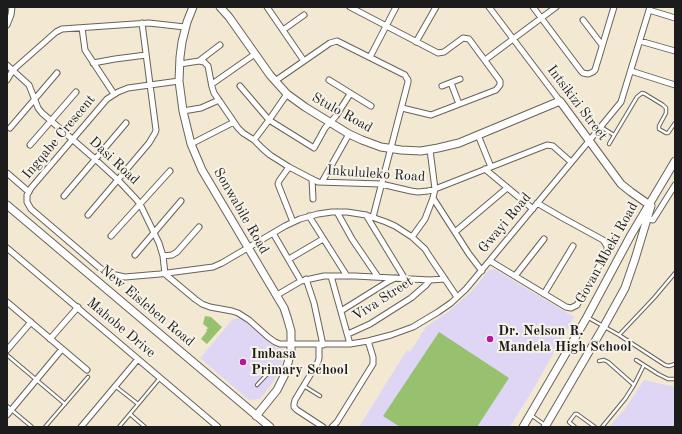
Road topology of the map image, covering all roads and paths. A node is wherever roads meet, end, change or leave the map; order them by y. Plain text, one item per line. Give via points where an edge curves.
1 (12, 7) edge
2 (193, 7) edge
3 (220, 7) edge
4 (267, 7) edge
5 (350, 7) edge
6 (396, 7) edge
7 (436, 7) edge
8 (489, 7) edge
9 (533, 7) edge
10 (556, 7) edge
11 (614, 7) edge
12 (356, 9) edge
13 (650, 9) edge
14 (227, 10) edge
15 (304, 15) dead end
16 (541, 18) junction
17 (675, 18) edge
18 (583, 20) dead end
19 (142, 24) junction
20 (7, 25) edge
21 (386, 26) junction
22 (185, 27) junction
23 (82, 28) junction
24 (283, 30) junction
25 (513, 39) junction
26 (640, 41) junction
27 (416, 42) junction
28 (220, 45) dead end
29 (602, 45) junction
30 (675, 51) edge
31 (255, 54) junction
32 (146, 55) junction
33 (370, 57) junction
34 (485, 60) junction
35 (199, 61) junction
36 (304, 61) junction
37 (93, 63) junction
38 (180, 64) junction
39 (7, 65) edge
40 (13, 70) junction
41 (631, 71) junction
42 (57, 73) dead end
43 (460, 79) dead end
44 (7, 80) edge
45 (329, 80) dead end
46 (179, 81) junction
47 (275, 81) junction
48 (451, 83) junction
49 (212, 84) junction
50 (150, 85) junction
51 (675, 85) edge
52 (240, 86) dead end
53 (442, 86) dead end
54 (76, 92) dead end
55 (114, 94) junction
56 (287, 94) junction
57 (350, 94) junction
58 (35, 99) junction
59 (219, 100) junction
60 (560, 101) junction
61 (459, 104) junction
62 (372, 106) dead end
63 (402, 108) junction
64 (183, 111) junction
65 (269, 120) junction
66 (51, 121) junction
67 (234, 122) junction
68 (126, 123) dead end
69 (330, 123) junction
70 (675, 123) edge
71 (601, 127) junction
72 (10, 128) dead end
73 (349, 134) junction
74 (478, 135) junction
75 (614, 135) junction
76 (72, 139) junction
77 (254, 140) junction
78 (589, 141) junction
79 (191, 144) junction
80 (609, 144) dead end
81 (30, 146) dead end
82 (391, 149) junction
83 (430, 150) junction
84 (95, 159) junction
85 (675, 160) edge
86 (571, 162) junction
87 (289, 167) junction
88 (491, 167) junction
89 (485, 169) junction
90 (170, 171) dead end
91 (7, 173) edge
92 (312, 179) junction
93 (118, 180) junction
94 (322, 182) junction
95 (381, 184) junction
96 (675, 185) edge
97 (507, 188) junction
98 (435, 189) junction
99 (29, 192) junction
100 (64, 196) dead end
101 (433, 198) junction
102 (313, 199) dead end
103 (181, 201) dead end
104 (538, 203) junction
105 (7, 204) edge
106 (140, 204) junction
107 (650, 205) junction
108 (533, 209) junction
109 (337, 212) junction
110 (88, 215) dead end
111 (366, 215) junction
112 (309, 216) junction
113 (373, 217) junction
114 (648, 219) junction
115 (293, 222) junction
116 (199, 227) dead end
117 (455, 232) junction
118 (154, 233) junction
119 (273, 233) junction
120 (111, 236) dead end
121 (412, 237) junction
122 (323, 239) junction
123 (544, 239) dead end
124 (573, 246) dead end
125 (248, 248) junction
126 (8, 250) edge
127 (135, 255) dead end
128 (163, 256) junction
129 (289, 259) junction
130 (490, 261) junction
131 (482, 271) junction
132 (165, 274) junction
133 (675, 274) edge
134 (331, 276) junction
135 (347, 276) junction
136 (515, 276) junction
137 (378, 277) junction
138 (395, 278) junction
139 (405, 279) junction
140 (445, 279) junction
141 (303, 280) junction
142 (430, 280) junction
143 (544, 294) junction
144 (277, 295) junction
145 (457, 297) junction
146 (7, 302) edge
147 (78, 307) junction
148 (341, 311) junction
149 (587, 317) junction
150 (31, 322) junction
151 (604, 326) junction
152 (348, 334) junction
153 (619, 335) junction
154 (50, 339) junction
155 (368, 341) junction
156 (350, 344) junction
157 (291, 345) junction
158 (321, 345) junction
159 (62, 349) junction
160 (7, 350) edge
161 (7, 355) edge
162 (138, 359) junction
163 (636, 360) dead end
164 (598, 361) dead end
165 (675, 364) edge
166 (644, 365) junction
167 (87, 370) dead end
168 (286, 374) junction
169 (88, 377) dead end
170 (160, 377) junction
171 (675, 379) edge
172 (36, 380) junction
173 (257, 385) dead end
174 (304, 385) junction
175 (634, 385) junction
176 (115, 386) junction
177 (320, 396) dead end
178 (65, 404) junction
179 (138, 404) junction
180 (9, 408) edge
181 (130, 414) junction
182 (7, 415) edge
183 (531, 415) junction
184 (256, 416) junction
185 (593, 426) edge
186 (32, 427) edge
187 (45, 427) edge
188 (81, 427) edge
189 (119, 427) edge
190 (145, 427) edge
191 (218, 427) edge
192 (270, 427) edge
193 (323, 427) edge
194 (332, 427) edge
195 (523, 427) edge
196 (546, 427) edge
197 (575, 427) edge
198 (602, 427) edge

1 - 20 street
2 - 22 street, Sonwabile Road
3 - 14 street, Stulo Road
4 - 24 street
5 - 12 street
6 - 21 street
7 - 27 street
8 - 25 street, Intsikizi Street
9 - 16 street
10 - 16 street
11 - 29 street
12 - 21 street
13 - 17 street
13 - 26 street, Gwayi Road
14 - 31 street, Stulo Road
15 - 24 street
16 - 25 street
16 - 29 street via 583,73 588,74 595,70
18 - 29 street
19 - 22 street
19 - 23 street
19 - 32 street
21 - 27 street
21 - 33 street
22 - 38 street, Sonwabile Road
23 - 37 street via 85,50
23 - 40 street via 62,29 56,32
24 - 36 street
25 - 34 street
25 - 60 street, Intsikizi Street
26 - 30 street
26 - 41 street, Gwayi Road
27 - 34 street via 440,53 467,38
28 - 35 street
31 - 47 street, Stulo Road
31 - 49 street
32 - 37 street
32 - 50 street
33 - 36 street via 337,41
33 - 63 street via 405,75 408,82
34 - 61 street via 499,79 500,86 496,90
35 - 38 street
35 - 49 street, Inkululeko Road via 208,66
36 - 47 street
37 - 55 street
38 - 46 street, Sonwabile Road
39 - 40 street, Dasi Road
40 - 44 street
40 - 58 street, Dasi Road via 27,82
41 - 51 street
41 - 71 street, Gwayi Road via 621,102
42 - 58 street
43 - 48 street
45 - 57 street
46 - 50 street, Ingqabe Crescent
46 - 64 street, Sonwabile Road
47 - 56 street, Stulo Road
48 - 53 street
48 - 61 street
49 - 59 street, Inkululeko Road via 212,90
50 - 55 street, Ingqabe Crescent via 128,88
50 - 93 street via 155,134
52 - 65 street
54 - 66 street
55 - 76 street, Ingqabe Crescent
56 - 65 street
56 - 69 street, Stulo Road
57 - 62 street
57 - 69 street
58 - 66 street, Dasi Road via 40,110
58 - 72 street
59 - 64 street via 201,108
59 - 67 street, Inkululeko Road
60 - 74 street, Stulo Road
60 - 78 street, Intsikizi Street
61 - 63 street via 432,116
63 - 82 street
64 - 79 street, Sonwabile Road
65 - 69 street via 314,148
65 - 77 street
66 - 76 street, Dasi Road
66 - 81 street
67 - 77 street, Inkululeko Road via 243,133
67 - 79 street
68 - 84 street
69 - 73 street, Stulo Road
70 - 75 lane via 668,133 660,130 658,126 666,113 666,108 642,93 636,97
71 - 75 lane
71 - 78 street, Gwayi Road
73 - 82 street, Stulo Road
73 - 94 street
74 - 83 street, Stulo Road
74 - 88 street
75 - 80 lane
76 - 84 street, Dasi Road
76 - 99 street, Ingqabe Crescent
77 - 87 street, Inkululeko Road via 270,155
78 - 86 street, Gwayi Road
78 - 107 street, Intsikizi Street via 621,184
79 - 125 street, Sonwabile Road via 199,165
82 - 83 street, Stulo Road
82 - 95 street
83 - 98 street
84 - 93 street, Dasi Road
84 - 100 street
85 - 107 street, Govan Mbeki Road
86 - 88 street, Inkululeko Road via 552,146 547,145
86 - 104 street, Gwayi Road
87 - 92 street, Inkululeko Road
87 - 115 street via 278,184
88 - 89 street, Inkululeko Road
89 - 97 street
89 - 98 street, Inkululeko Road
90 - 106 street
91 - 99 street
92 - 94 street, Inkululeko Road
92 - 102 street
93 - 106 street, Dasi Road
93 - 110 street
94 - 95 street, Inkululeko Road
95 - 98 street, Inkululeko Road via 418,192
95 - 113 street
96 - 114 street via 653,220
97 - 108 street
97 - 117 street
98 - 101 street
99 - 132 street, Ingqabe Crescent via 27,202 31,209 105,272 125,277
101 - 117 street
101 - 121 street via 426,219
103 - 118 street
104 - 108 street, Gwayi Road
104 - 143 street via 603,240 608,248 576,306 566,308
105 - 184 street, New Eisleben Road
106 - 118 street, Dasi Road
106 - 120 street
107 - 114 street, Govan Mbeki Road
107 - 149 street, Govan Mbeki Road
108 - 130 street, Gwayi Road
109 - 111 street, Ingqabe Crescent
109 - 112 street, Ingqabe Crescent
109 - 137 street
111 - 113 street, Ingqabe Crescent
111 - 139 street
112 - 115 street, Ingqabe Crescent
112 - 122 street
113 - 121 street, Ingqabe Crescent
114 - 151 street, Govan Mbeki Road via 628,282
115 - 119 street, Ingqabe Crescent
116 - 128 street via 177,252
117 - 131 street
118 - 127 street
118 - 128 street, Dasi Road
119 - 125 street, Ingqabe Crescent
119 - 129 street
121 - 140 street, Ingqabe Crescent via 424,249
122 - 129 street
122 - 135 street
123 - 136 street
124 - 143 street
125 - 132 street, Ingqabe Crescent via 213,267
125 - 144 street, Sonwabile Road
126 - 147 street, Mahobe Drive
128 - 132 street, Dasi Road
129 - 141 street
130 - 131 street, Gwayi Road
130 - 136 street
131 - 145 street, Gwayi Road
132 - 157 street, Gwayi Road via 202,304 238,313 275,342
133 - 153 lane
134 - 135 street
134 - 141 street
134 - 148 street
135 - 137 street
136 - 143 street
137 - 138 street
138 - 139 street
138 - 148 street
139 - 142 street
140 - 142 street
140 - 145 street, Ingqabe Crescent
141 - 144 street
141 - 158 street via 316,312
142 - 152 street, Viva Street via 411,298 370,324
144 - 157 street, Sonwabile Road via 287,316
145 - 155 street, Gwayi Road via 412,327 391,336
146 - 150 street
147 - 154 street
147 - 162 street, Mahobe Drive
148 - 152 street
149 - 151 lane
149 - 183 street, Govan Mbeki Road
150 - 154 street
150 - 160 street
151 - 153 lane
151 - 196 street, Govan Mbeki Road
152 - 156 street
153 - 165 lane via 665,365
154 - 159 street
155 - 156 street, Gwayi Road
155 - 194 street via 373,364
156 - 158 street, Gwayi Road
157 - 158 street, Gwayi Road
157 - 168 street, Sonwabile Road
158 - 174 street via 318,362
159 - 167 street
159 - 172 street
161 - 172 lane
162 - 170 street, Mahobe Drive
162 - 176 street
163 - 166 lane
164 - 175 lane via 608,362
166 - 171 lane via 668,379
166 - 175 lane
168 - 173 lane via 272,369
168 - 184 street, Sonwabile Road
169 - 178 lane
170 - 179 lane
170 - 191 street, Mahobe Drive
172 - 178 lane
172 - 180 street
174 - 177 lane
174 - 193 street via 294,407
175 - 198 lane
176 - 179 lane
176 - 188 street
178 - 187 lane
179 - 181 lane
180 - 182 street
180 - 186 lane
181 - 189 lane
181 - 190 lane
183 - 195 street, Govan Mbeki Road
183 - 196 lane
184 - 192 street, New Eisleben Road
185 - 197 lane via 575,414 569,422

